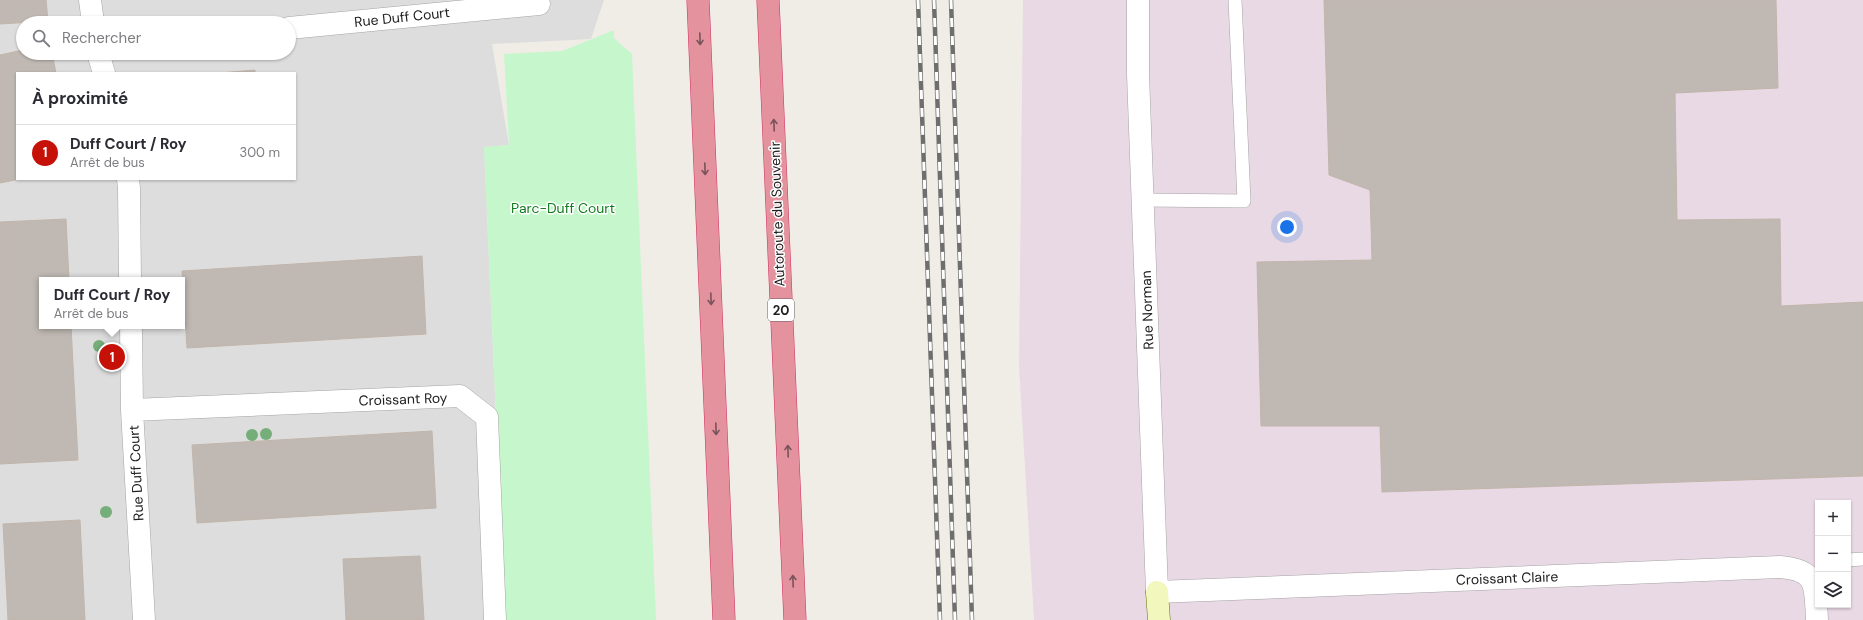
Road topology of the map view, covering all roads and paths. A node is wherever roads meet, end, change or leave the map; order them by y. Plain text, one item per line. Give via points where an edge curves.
1 (90, 0) edge
2 (698, 0) edge
3 (768, 0) edge
4 (1138, 0) edge
5 (1235, 0) edge
6 (542, 2) edge
7 (92, 16) edge
8 (296, 27) edge
9 (100, 60) edge
10 (104, 72) edge
11 (128, 180) edge
12 (1142, 200) junction
13 (130, 277) edge
14 (131, 329) edge
15 (132, 410) junction
16 (1863, 559) edge
17 (1851, 560) edge
18 (1810, 568) edge
19 (1157, 592) junction
20 (144, 620) edge
21 (495, 620) edge
22 (724, 620) edge
23 (795, 620) edge
24 (1159, 620) edge
25 (1817, 620) edge

1 - 7 street
2 -> 22 highway
23 -> 3 highway, Autoroute du Souvenir / 20
4 - 12 street, Rue Norman
5 - 12 lane via 1244,201
6 - 8 street, Rue Duff Court
9 - 10 street
11 - 13 street
12 - 19 street, Rue Norman
14 - 15 street, Rue Duff Court
15 - 20 street, Rue Duff Court
15 - 21 street, Croissant Roy via 460,396 487,417
16 - 17 lane
18 - 19 street, Croissant Claire via 1780,567
18 - 25 street, Croissant Claire
19 - 24 street, Rue Norman

